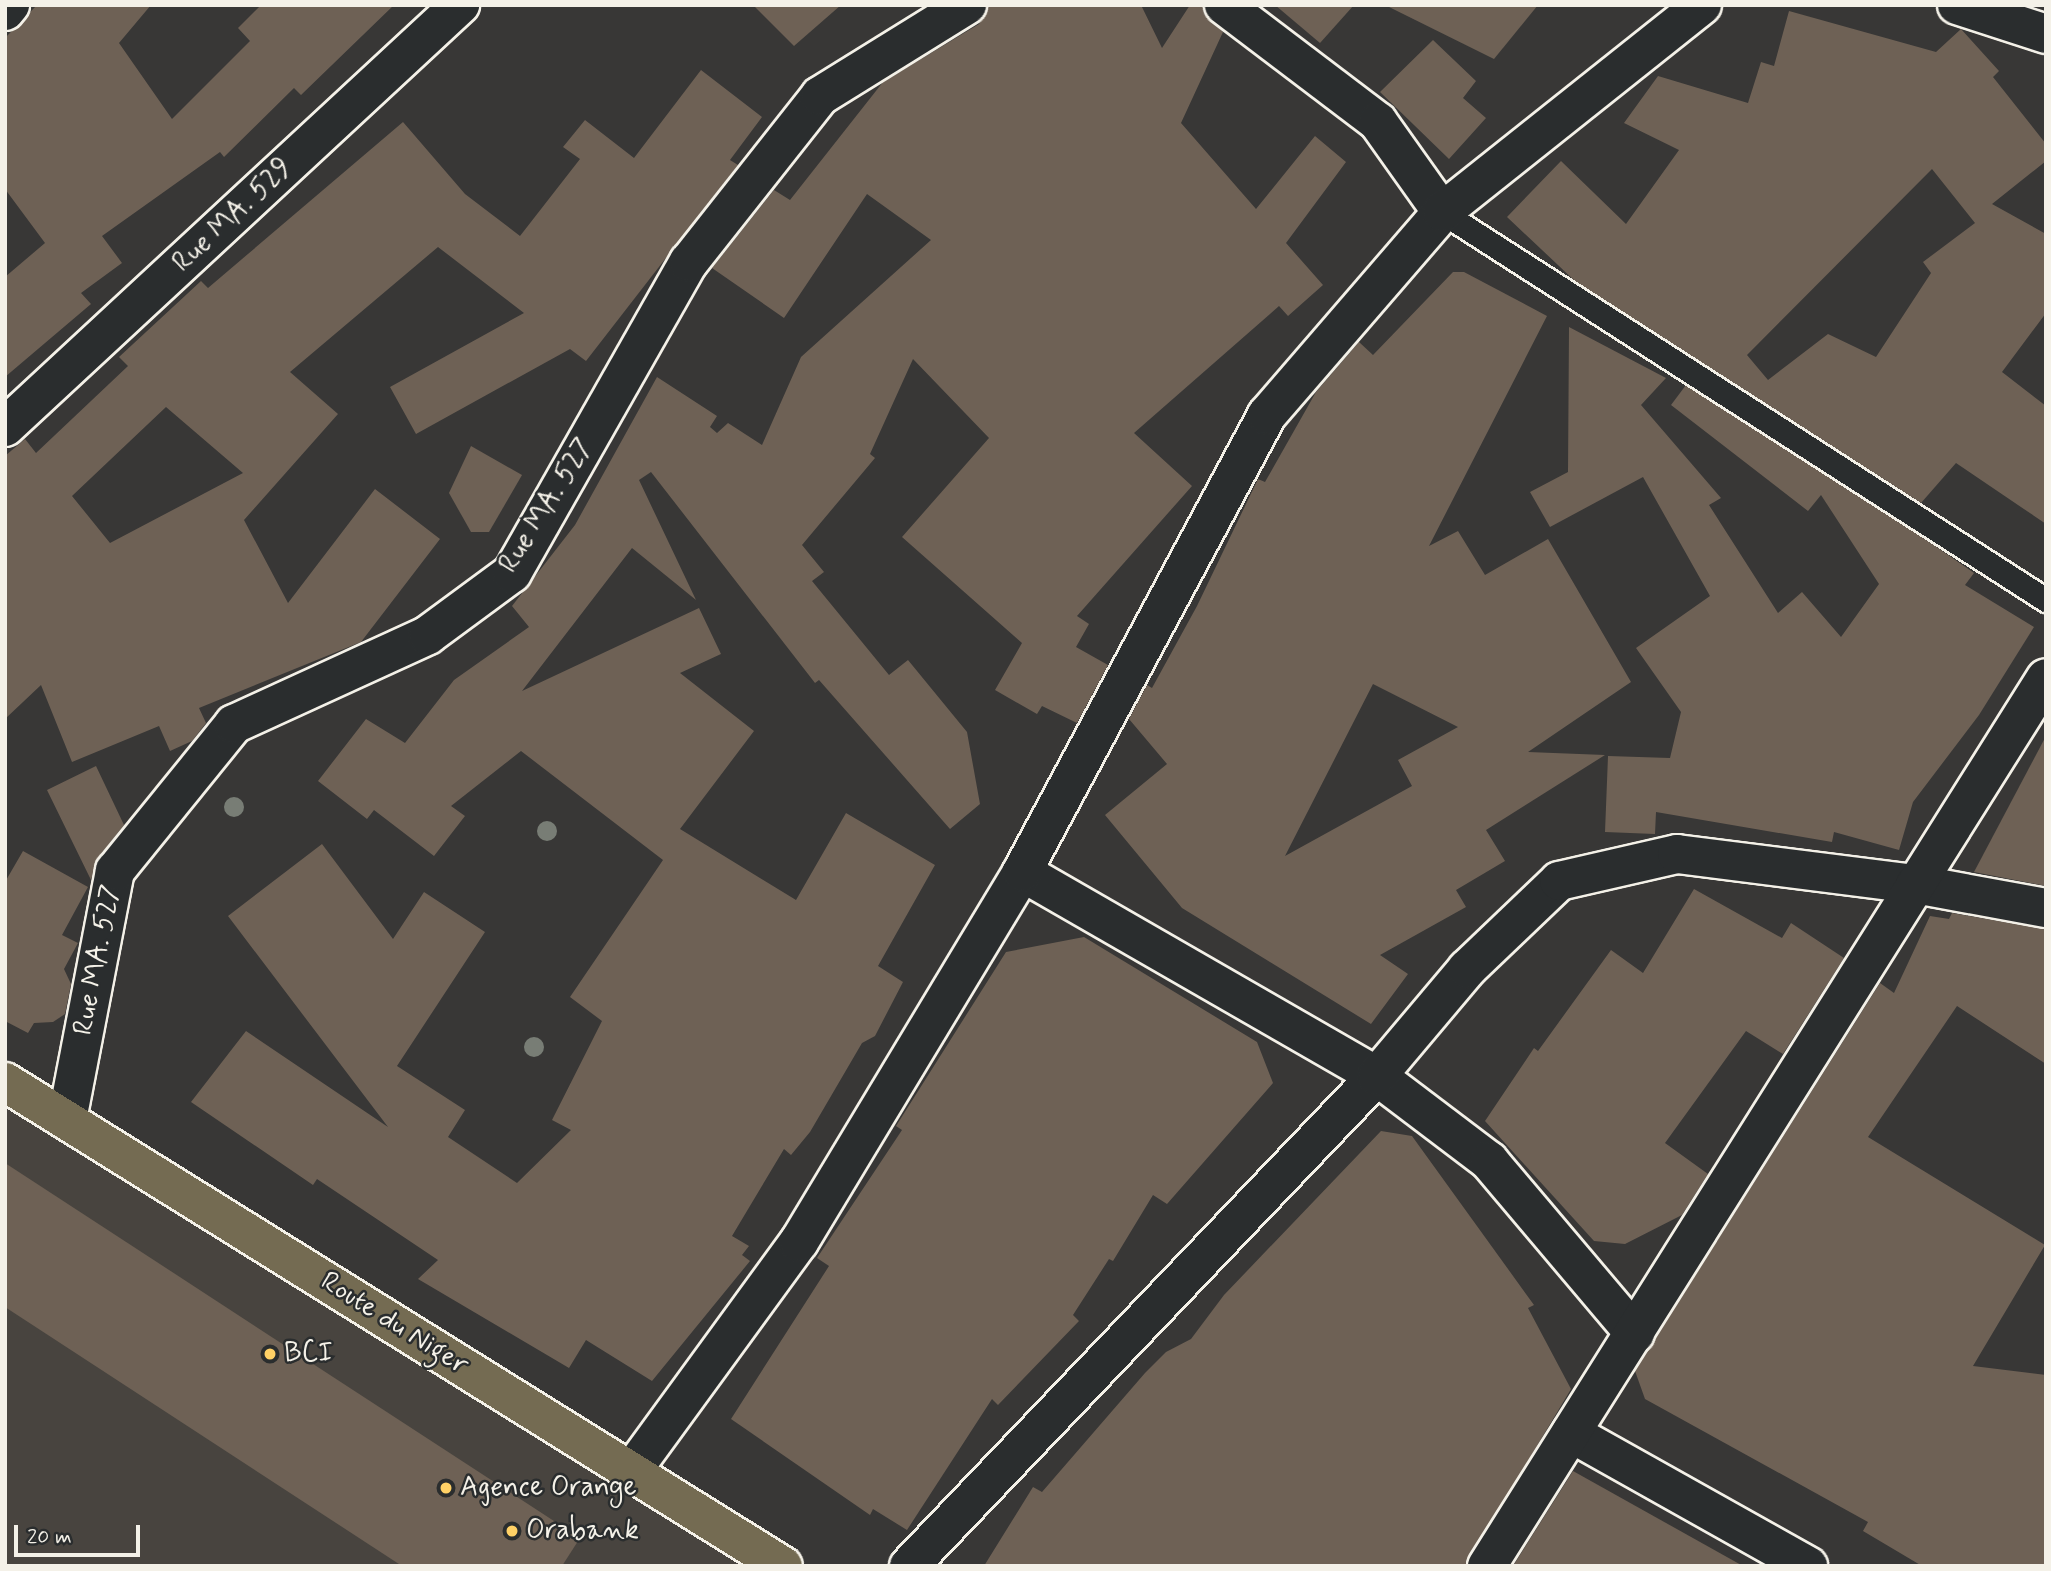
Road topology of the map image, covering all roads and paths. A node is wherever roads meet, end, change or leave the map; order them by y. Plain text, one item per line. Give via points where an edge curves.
1 (10, 5) edge
2 (460, 5) edge
3 (967, 5) edge
4 (1224, 5) edge
5 (1702, 5) edge
6 (1956, 5) edge
7 (5, 11) edge
8 (2046, 34) edge
9 (1442, 212) junction
10 (5, 426) edge
11 (2046, 600) edge
12 (2046, 678) edge
13 (1021, 872) junction
14 (1915, 884) junction
15 (2046, 908) edge
16 (1377, 1076) junction
17 (5, 1082) edge
18 (67, 1120) junction
19 (1634, 1335) junction
20 (1571, 1433) junction
21 (631, 1472) junction
22 (783, 1566) edge
23 (909, 1566) edge
24 (1487, 1566) edge
25 (1808, 1566) edge

1 - 7 street
2 - 10 street, Rue MA. 529
3 - 18 street, Rue MA. 527 via 820,96 689,262 512,573 428,635 234,724 124,860 116,871
4 - 9 street via 1378,122
5 - 9 street
6 - 8 street
9 - 11 lane
9 - 13 street via 1267,415
12 - 14 street
13 - 16 street
13 - 21 street via 799,1242
14 - 15 street
14 - 16 street via 1677,854 1559,881 1467,969
14 - 19 street
16 - 19 street via 1489,1161
16 - 23 street
17 - 18 main road, Route du Niger
18 - 21 main road, Route du Niger
19 - 20 street
20 - 24 street
20 - 25 street
21 - 22 main road, Route du Niger

